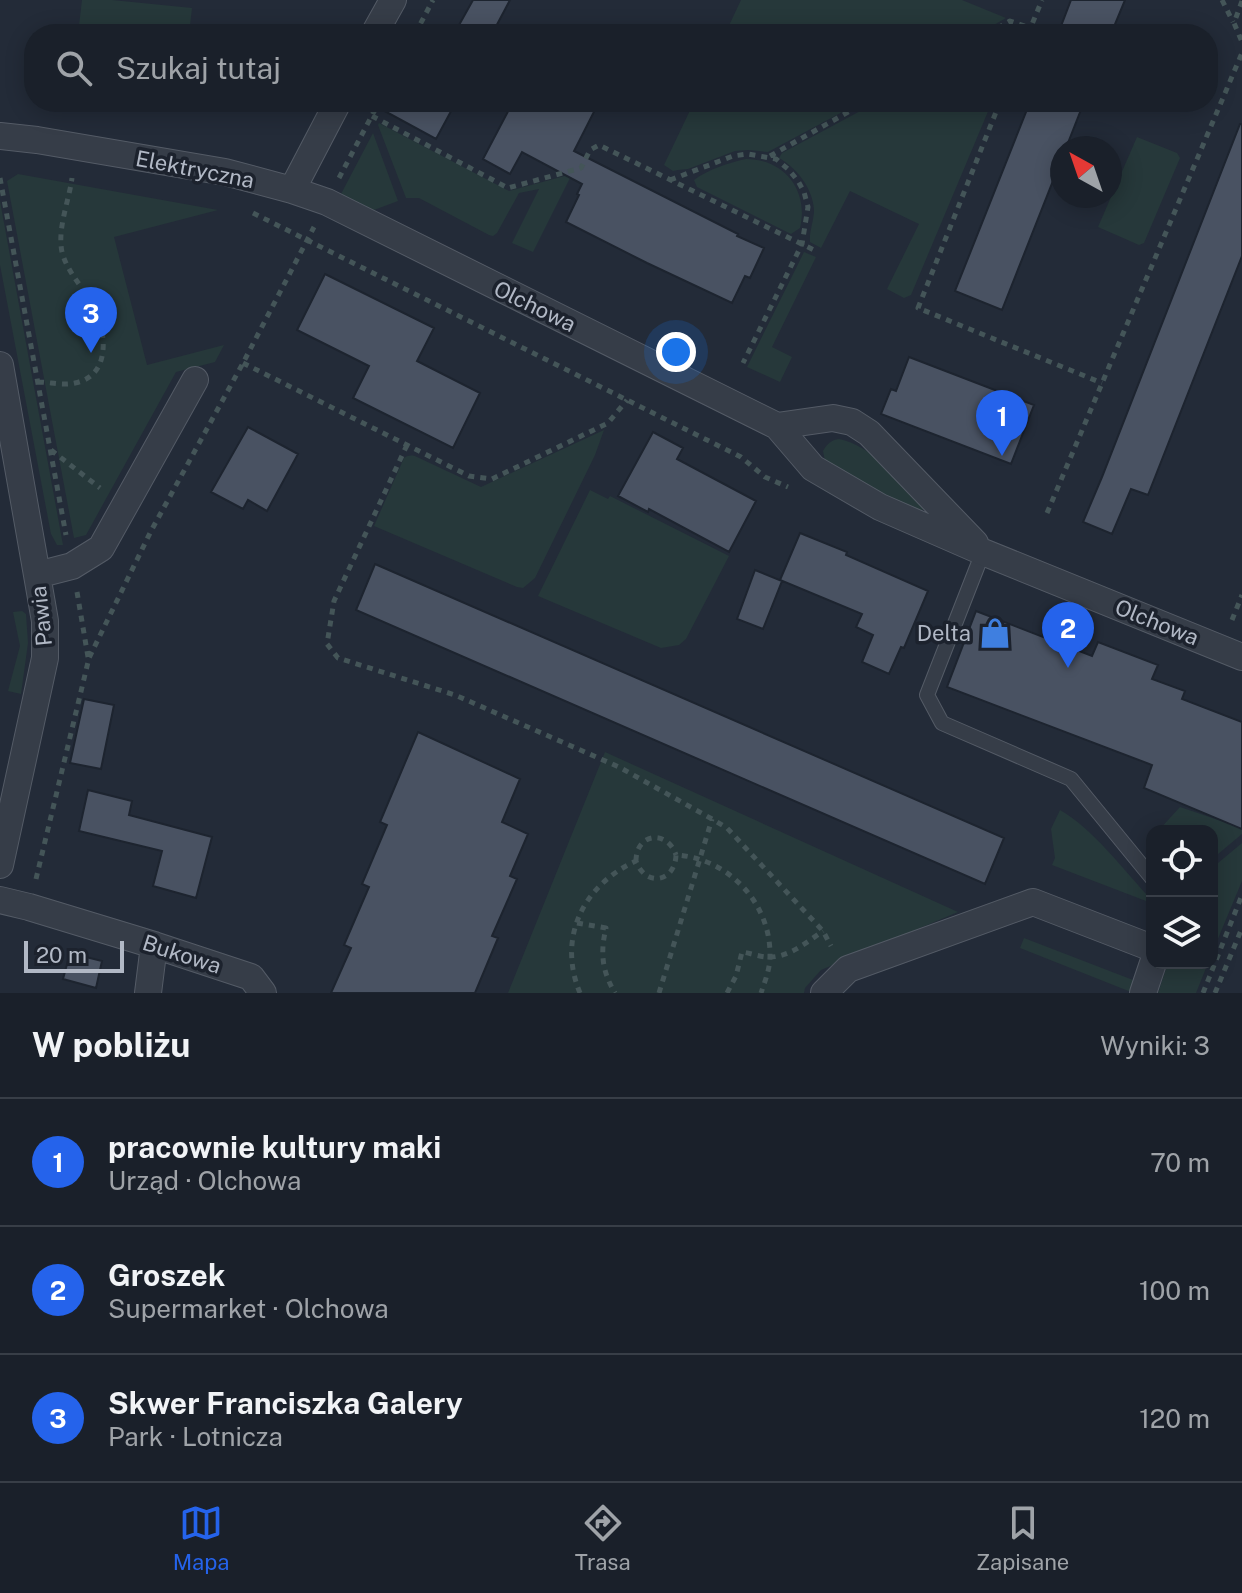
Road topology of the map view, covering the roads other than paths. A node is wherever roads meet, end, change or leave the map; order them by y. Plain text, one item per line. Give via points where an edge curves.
1 (393, 0) edge
2 (380, 24) edge
3 (333, 112) edge
4 (0, 136) edge
5 (292, 190) junction
6 (0, 365) edge
7 (195, 380) dead end
8 (777, 426) junction
9 (983, 552) junction
10 (37, 575) junction
11 (1242, 657) edge
12 (0, 865) edge
13 (1146, 871) edge
14 (0, 900) edge
15 (154, 945) junction
16 (1146, 946) edge
17 (1151, 969) edge
18 (148, 993) edge
19 (263, 993) edge
20 (824, 993) edge
21 (1143, 993) edge

1 - 2 street
3 - 5 street
4 - 5 street, Elektryczna via 225,172
5 - 8 street, Olchowa via 327,202
6 - 10 street
7 - 10 street, Pawia via 101,548 72,566
8 - 9 street, Olchowa via 813,468 880,507
8 - 9 street, Olchowa via 833,418 852,422 869,433
9 - 11 street, Olchowa
9 - 13 lane via 927,695 942,723 1071,779
10 - 12 street, Pawia via 45,658
14 - 15 street, Bukowa
15 - 18 street
15 - 19 street, Bukowa via 251,977
16 - 20 street via 1033,902 848,969
17 - 21 street

